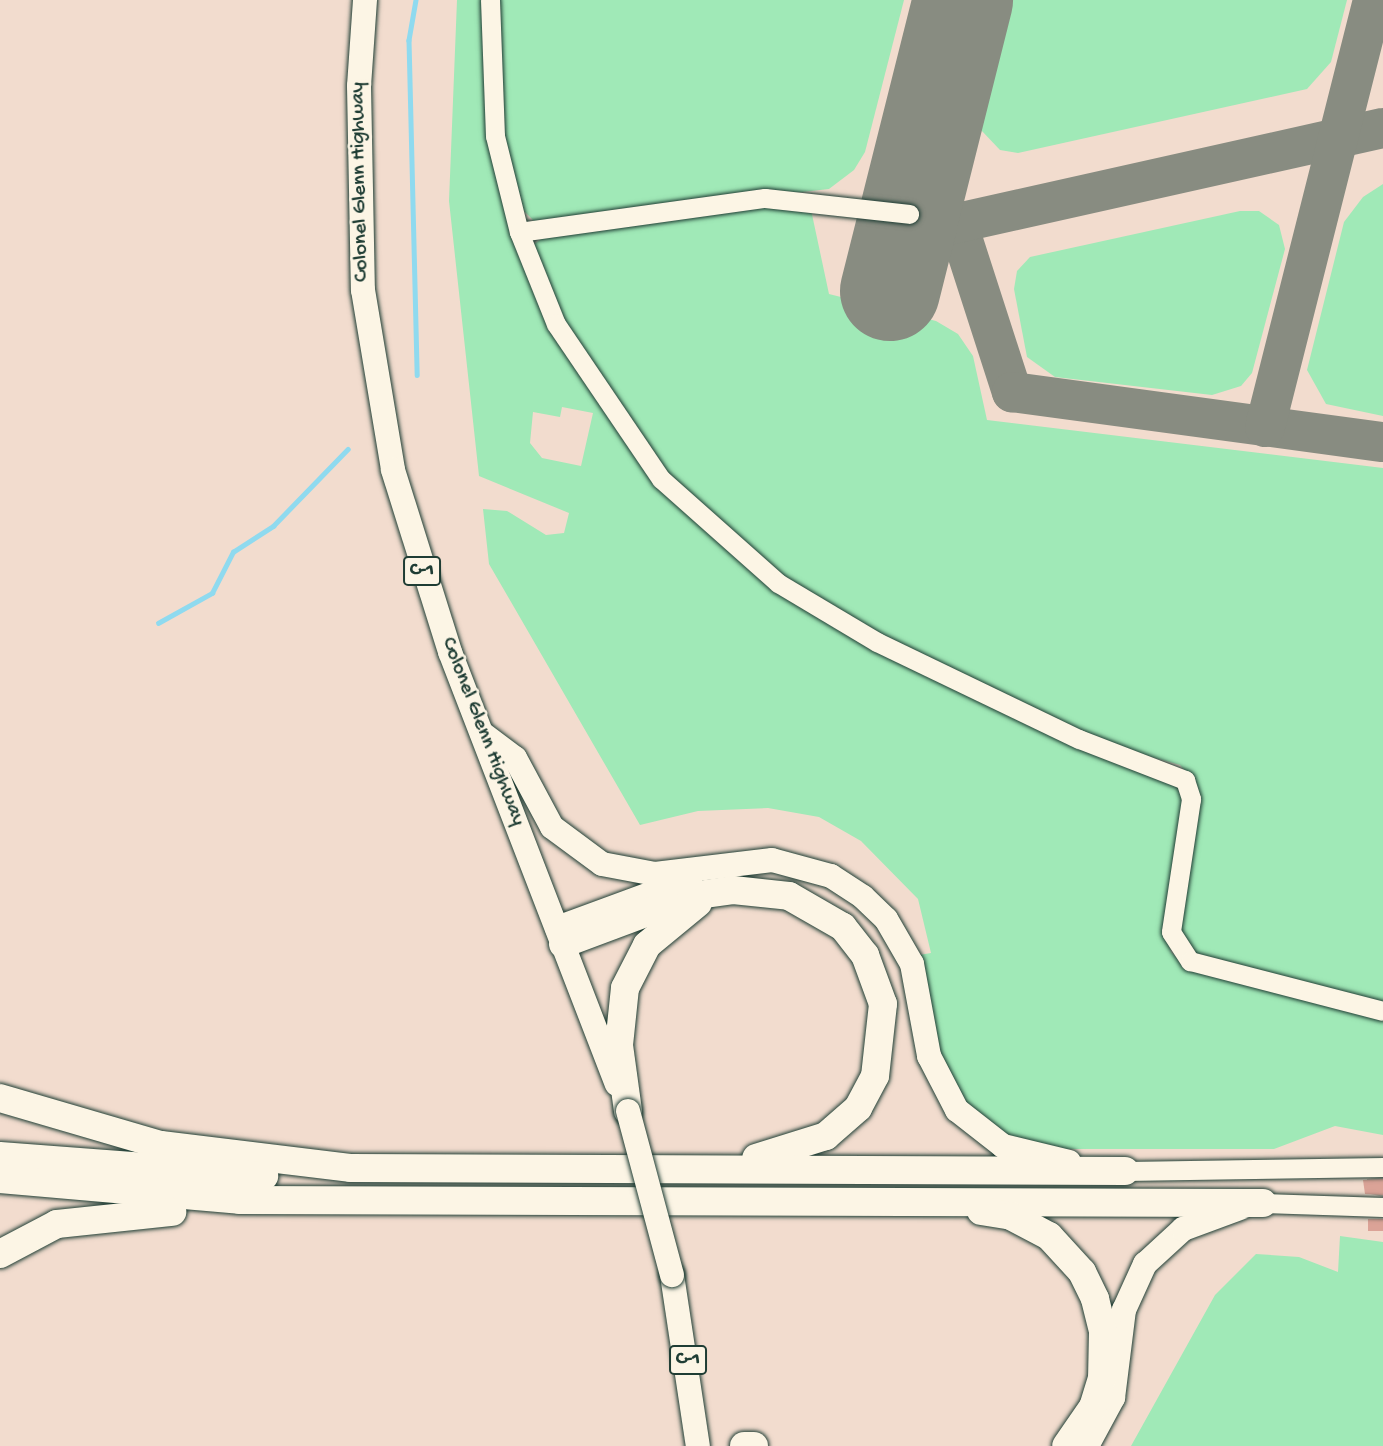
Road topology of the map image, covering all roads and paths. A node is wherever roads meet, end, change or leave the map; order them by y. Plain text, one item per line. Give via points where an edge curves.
1 (365, 0) edge
2 (489, 0) edge
3 (909, 214) dead end
4 (519, 232) junction
5 (483, 734) junction
6 (707, 867) junction
7 (711, 894) junction
8 (560, 936) junction
9 (1383, 1011) edge
10 (0, 1098) edge
11 (628, 1111) junction
12 (0, 1156) edge
13 (1383, 1158) edge
14 (1341, 1167) junction
15 (1383, 1167) edge
16 (349, 1168) junction
17 (708, 1170) junction
18 (1296, 1170) junction
19 (1125, 1171) junction
20 (0, 1180) edge
21 (1383, 1196) edge
22 (920, 1199) junction
23 (239, 1200) junction
24 (1263, 1203) junction
25 (1296, 1203) junction
26 (1341, 1205) junction
27 (1383, 1207) edge
28 (1383, 1217) edge
29 (0, 1254) edge
30 (698, 1446) edge
31 (744, 1446) edge
32 (754, 1446) edge
33 (1066, 1446) edge
34 (1087, 1446) edge

1 - 5 main road, Colonel Glenn Highway / C-1 via 359,124 363,290 371,359 414,547
2 - 4 street via 495,136
3 - 4 street via 782,197
4 - 9 street via 556,324 621,424 696,516 778,583 877,642 1079,739 1185,780 1191,799 1171,932 1190,961
5 - 6 main road via 515,758 552,827 588,857 636,873
5 - 8 main road, Colonel Glenn Highway / C-1
6 - 8 main road
6 - 19 main road via 752,858 793,863 863,897 909,957 935,1074 970,1124 1031,1156
7 - 8 highway
7 - 11 highway via 658,933 630,972 618,1026
7 - 17 highway via 775,892 818,908 843,927 874,971 885,1033 869,1092 844,1122 787,1153
8 - 11 main road, Colonel Glenn Highway / C-1
10 - 16 highway via 161,1145
11 - 30 main road, Colonel Glenn Highway / C-1, bridge via 672,1275
12 - 16 highway via 203,1175 331,1176
13 - 14 street
14 - 15 street
14 - 18 street
16 - 17 highway
17 - 19 highway
18 - 19 street
18 - 25 street
20 - 23 highway
21 - 26 street
22 - 23 highway
22 - 24 highway
22 - 33 highway via 1023,1221 1060,1246 1082,1272 1100,1315 1104,1364 1093,1407
23 - 29 highway via 222,1211 74,1220 38,1231
24 - 25 street
24 - 34 main road via 1191,1224 1145,1264 1124,1310 1113,1398
25 - 26 street
26 - 27 street
26 - 28 street via 1360,1216
31 - 32 highway

